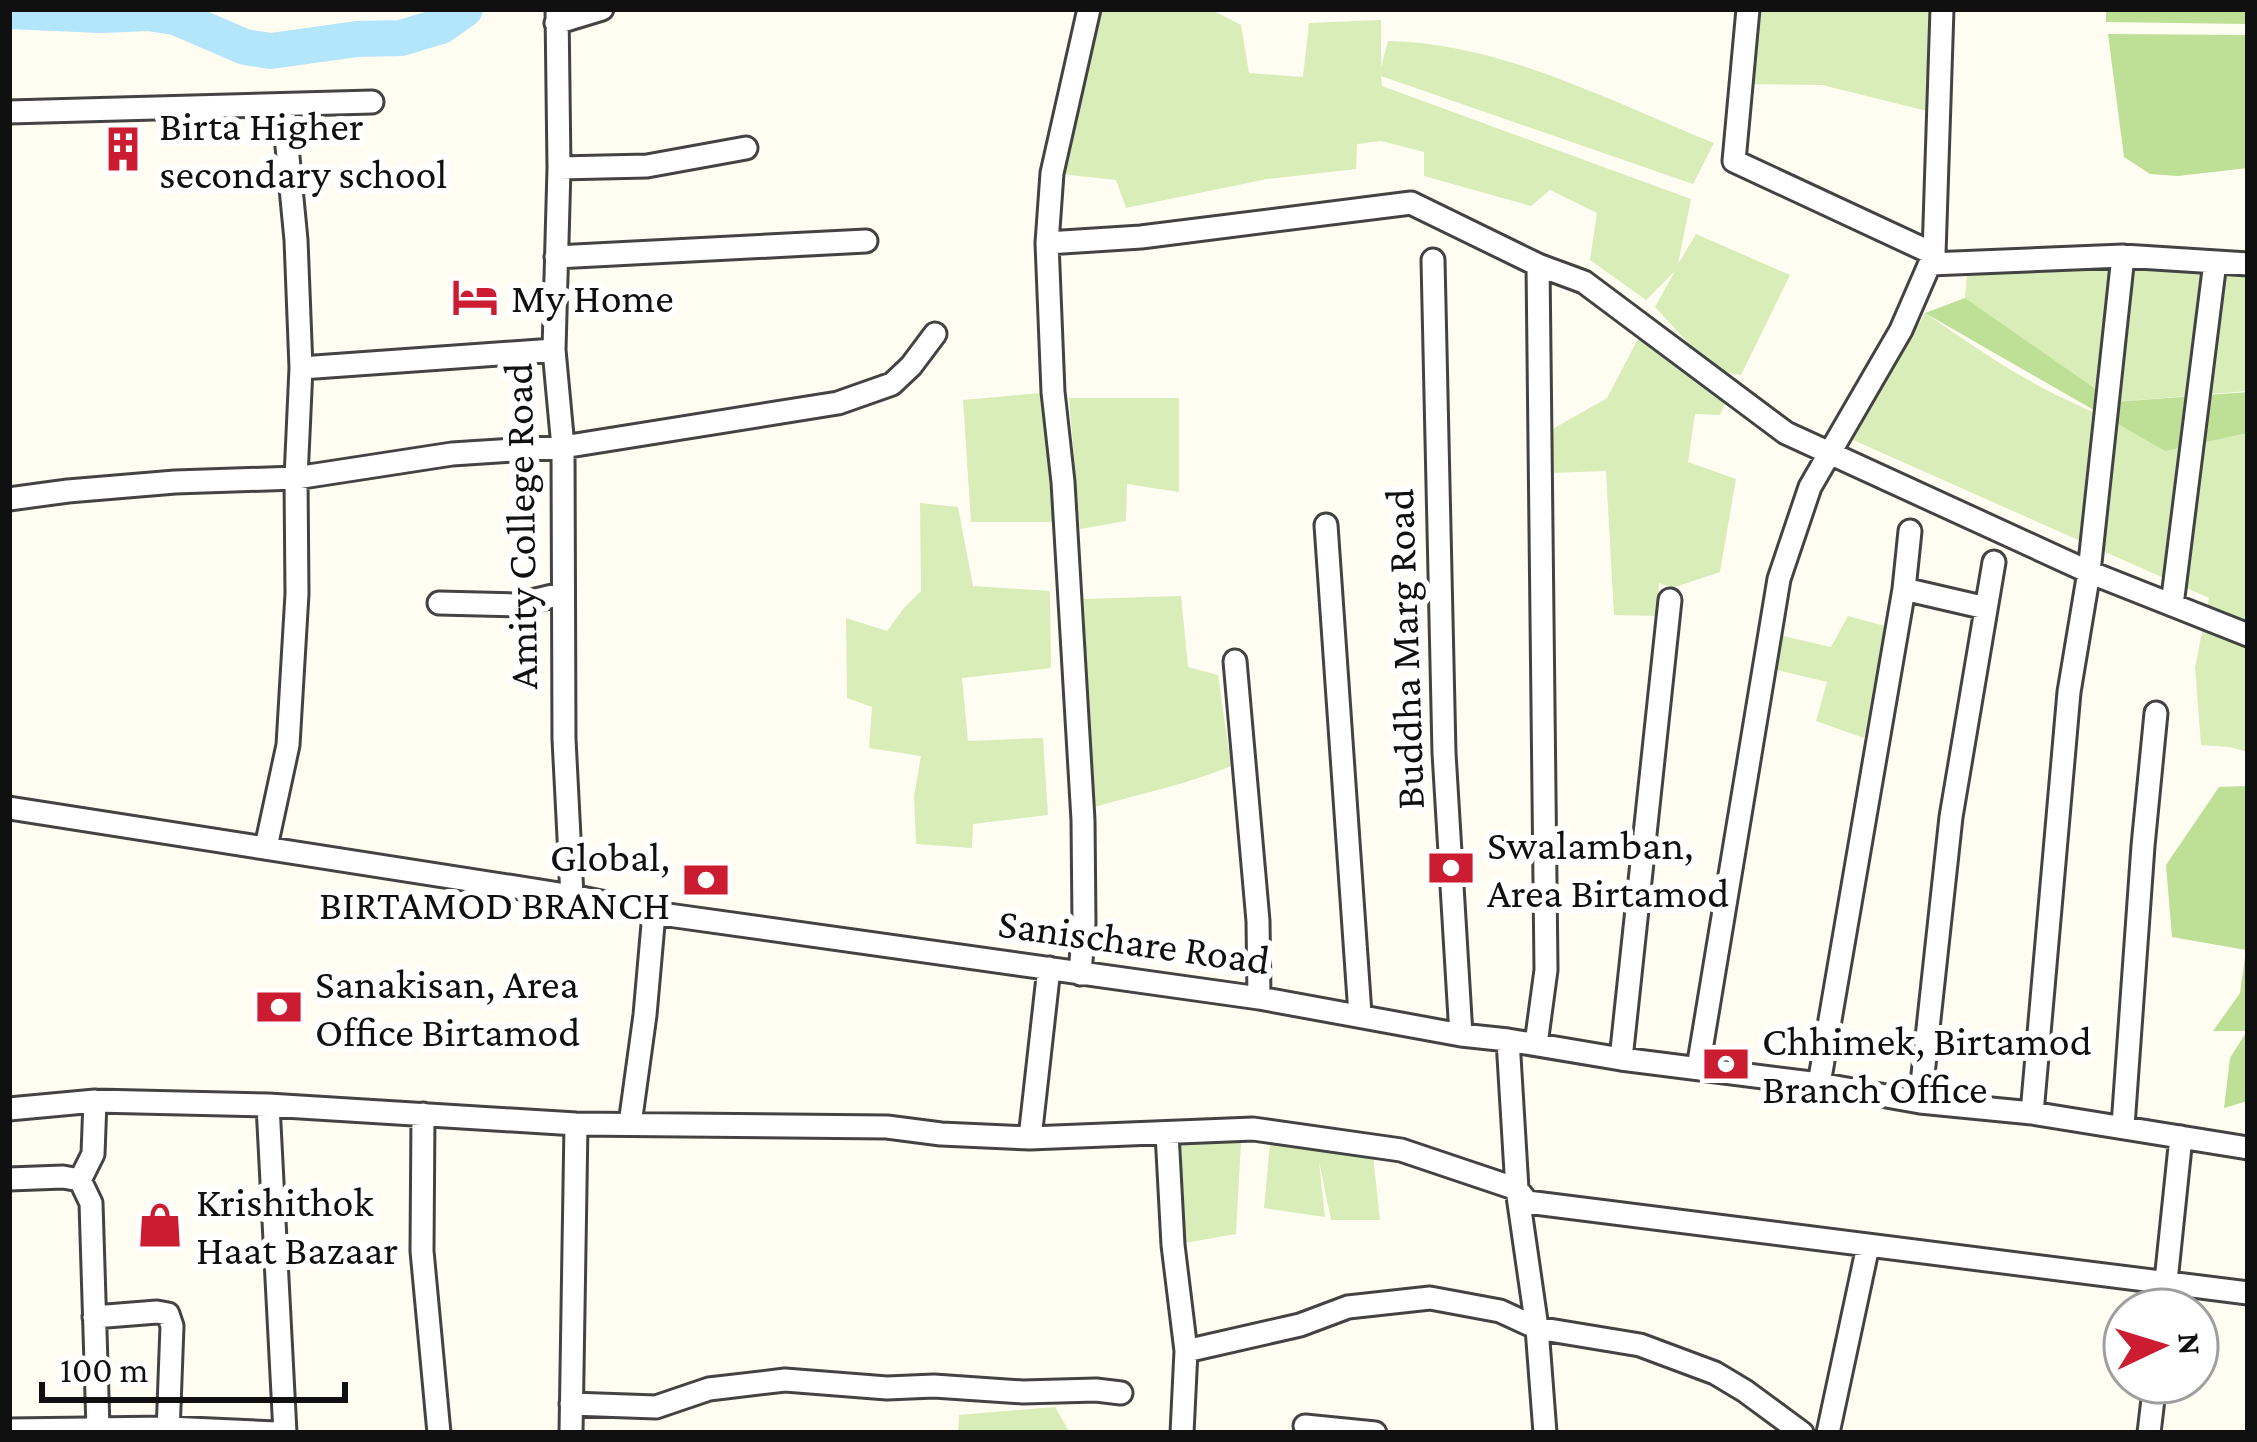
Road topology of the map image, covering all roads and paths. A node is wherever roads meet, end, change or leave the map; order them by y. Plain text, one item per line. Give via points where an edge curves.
1 (602, 9) edge
2 (1089, 9) edge
3 (1748, 9) edge
4 (1942, 9) edge
5 (557, 16) edge
6 (372, 102) dead end
7 (283, 105) junction
8 (9, 112) edge
9 (746, 148) dead end
10 (559, 168) junction
11 (866, 241) dead end
12 (1048, 243) junction
13 (2123, 256) junction
14 (556, 257) junction
15 (1932, 259) junction
16 (1433, 260) dead end
17 (2215, 262) junction
18 (2248, 264) edge
19 (1538, 265) junction
20 (935, 334) dead end
21 (554, 350) junction
22 (301, 368) junction
23 (562, 446) junction
24 (1831, 454) junction
25 (296, 478) junction
26 (9, 499) edge
27 (1326, 525) dead end
28 (1910, 531) dead end
29 (1994, 562) dead end
30 (2090, 572) junction
31 (1904, 589) junction
32 (561, 594) junction
33 (1670, 600) dead end
34 (440, 603) dead end
35 (2172, 604) junction
36 (1986, 608) junction
37 (2248, 634) edge
38 (1235, 661) dead end
39 (2156, 713) dead end
40 (9, 808) edge
41 (266, 848) junction
42 (572, 896) junction
43 (654, 913) junction
44 (1048, 968) junction
45 (1080, 974) junction
46 (1259, 998) junction
47 (1360, 1014) junction
48 (1461, 1035) junction
49 (1508, 1040) junction
50 (1536, 1044) junction
51 (1621, 1059) junction
52 (1698, 1068) junction
53 (1819, 1084) junction
54 (95, 1101) junction
55 (1920, 1102) junction
56 (268, 1105) junction
57 (9, 1108) edge
58 (2032, 1113) junction
59 (423, 1114) junction
60 (576, 1124) junction
61 (630, 1124) junction
62 (2123, 1126) junction
63 (1167, 1133) junction
64 (2181, 1137) junction
65 (1030, 1138) junction
66 (2248, 1148) edge
67 (9, 1179) edge
68 (80, 1180) junction
69 (1517, 1189) junction
70 (1868, 1246) junction
71 (2167, 1282) junction
72 (2166, 1286) edge
73 (2248, 1293) edge
74 (94, 1317) junction
75 (1537, 1328) junction
76 (1186, 1351) junction
77 (1121, 1393) dead end
78 (571, 1404) junction
79 (1306, 1426) dead end
80 (98, 1428) junction
81 (9, 1430) edge
82 (168, 1431) edge
83 (280, 1433) edge
84 (439, 1433) edge
85 (572, 1433) edge
86 (1182, 1433) edge
87 (1375, 1433) edge
88 (1545, 1433) edge
89 (1802, 1433) edge
90 (1828, 1433) edge

1 - 5 street
2 - 12 street via 1052,173
3 - 15 street via 1734,161
4 - 15 street
5 - 10 street, Amity College Road
6 - 7 street
7 - 8 street
7 - 22 street
9 - 10 street via 646,166
10 - 14 street, Amity College Road
11 - 14 street
12 - 19 street via 1411,203
12 - 45 street via 1083,820
13 - 15 street
13 - 17 street
13 - 30 street
14 - 21 street, Amity College Road
15 - 24 street
16 - 48 street, Buddha Marg Road via 1444,754
17 - 18 street
17 - 35 street
19 - 24 street via 1584,283 1786,434
19 - 50 street via 1546,970
20 - 23 street via 892,384 838,403
21 - 22 street
21 - 23 street, Amity College Road
22 - 25 street
23 - 25 street
23 - 32 street, Amity College Road
24 - 30 street
24 - 52 street via 1810,487 1779,579
25 - 26 street
25 - 41 street via 288,745
27 - 47 street
28 - 31 street
29 - 36 street
30 - 35 street
30 - 58 street via 2069,692
31 - 36 street
31 - 53 street
32 - 34 street via 515,605
32 - 42 street, Amity College Road
33 - 51 street
35 - 37 street
36 - 55 street via 1952,817
38 - 46 street
39 - 62 street
40 - 41 street, Sanischare Road
41 - 42 street, Sanischare Road
42 - 43 street, Sanischare Road
43 - 44 street, Sanischare Road
43 - 61 street
44 - 45 street, Sanischare Road
44 - 65 street
45 - 46 street, Sanischare Road
46 - 47 street, Sanischare Road
47 - 48 street, Sanischare Road
48 - 49 street, Sanischare Road
49 - 50 street, Sanischare Road
49 - 69 street
50 - 51 street, Sanischare Road
51 - 52 street, Sanischare Road
52 - 53 street, Sanischare Road
53 - 55 street, Sanischare Road
54 - 56 street
54 - 57 street
54 - 68 street via 93,1154
55 - 58 street, Sanischare Road
56 - 59 street
56 - 83 street
58 - 62 street, Sanischare Road
59 - 60 street
59 - 84 street via 422,1251
60 - 61 street
60 - 78 street
61 - 65 street
62 - 64 street, Sanischare Road
63 - 65 street
63 - 69 street via 1253,1130 1401,1150
63 - 76 street
64 - 66 street, Sanischare Road
64 - 71 street
67 - 68 street
68 - 74 street via 91,1203
69 - 70 street via 1527,1202
69 - 75 street
70 - 71 street
70 - 90 street
71 - 72 street
71 - 73 street
74 - 80 street
74 - 82 street via 168,1314
75 - 76 street via 1500,1311 1430,1298 1348,1307
75 - 88 street
75 - 89 street via 1640,1345 1715,1373
76 - 86 street
77 - 78 street via 785,1380 709,1389 656,1407
78 - 85 street
79 - 87 street
80 - 81 street
80 - 82 street
82 - 83 street

